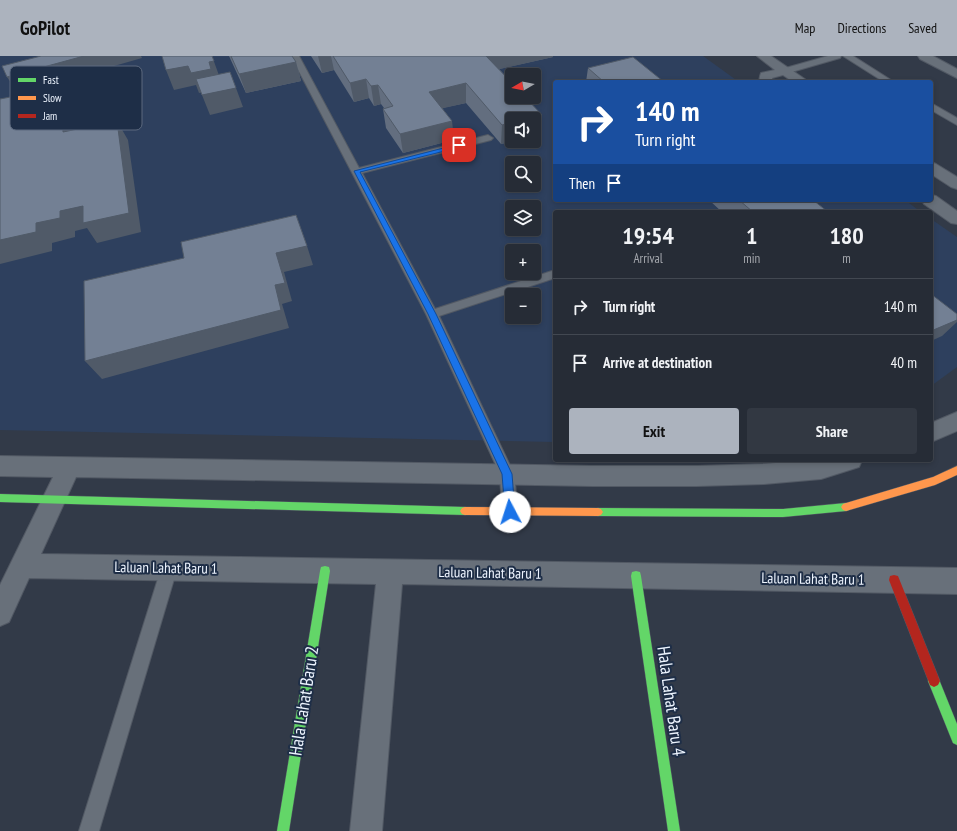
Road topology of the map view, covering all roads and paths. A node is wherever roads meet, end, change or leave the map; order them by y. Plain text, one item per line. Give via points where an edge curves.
1 (294, 56) edge
2 (763, 56) edge
3 (837, 56) edge
4 (846, 56) edge
5 (924, 56) edge
6 (785, 71) junction
7 (957, 74) edge
8 (766, 80) edge
9 (799, 80) edge
10 (887, 80) edge
11 (933, 107) edge
12 (957, 122) edge
13 (488, 138) dead end
14 (933, 168) edge
15 (357, 171) junction
16 (957, 184) edge
17 (933, 202) edge
18 (957, 219) edge
19 (553, 275) edge
20 (432, 314) junction
21 (957, 421) edge
22 (933, 432) edge
23 (844, 462) edge
24 (0, 466) edge
25 (70, 468) junction
26 (957, 470) edge
27 (507, 474) junction
28 (0, 498) edge
29 (54, 499) junction
30 (510, 512) junction
31 (22, 566) junction
32 (169, 568) junction
33 (325, 571) junction
34 (390, 572) junction
35 (636, 576) junction
36 (894, 580) junction
37 (957, 582) edge
38 (0, 613) edge
39 (957, 739) edge
40 (89, 831) edge
41 (283, 831) edge
42 (366, 831) edge
43 (674, 831) edge

1 - 15 lane
2 - 6 street
3 - 6 lane
4 - 10 lane
5 - 7 street
6 - 8 street via 766,76
6 - 9 street
11 - 12 lane
13 - 15 lane
14 - 16 street
15 - 20 lane
17 - 18 street
19 - 20 lane
20 - 27 lane
21 - 22 street
23 - 27 street via 821,469 764,474
24 - 25 street
25 - 27 street
25 - 29 street
26 - 30 street via 935,481 843,508 743,513
27 - 30 lane
28 - 29 street
29 - 30 street
29 - 31 street
31 - 32 street, Laluan Lahat Baru 1
31 - 38 street
32 - 33 street, Laluan Lahat Baru 1
32 - 40 lane
33 - 34 street, Laluan Lahat Baru 1
33 - 41 street, Hala Lahat Baru 2
34 - 35 street, Laluan Lahat Baru 1
34 - 42 street
35 - 36 street, Laluan Lahat Baru 1
35 - 43 street, Hala Lahat Baru 4
36 - 37 street, Laluan Lahat Baru 1
36 - 39 street

